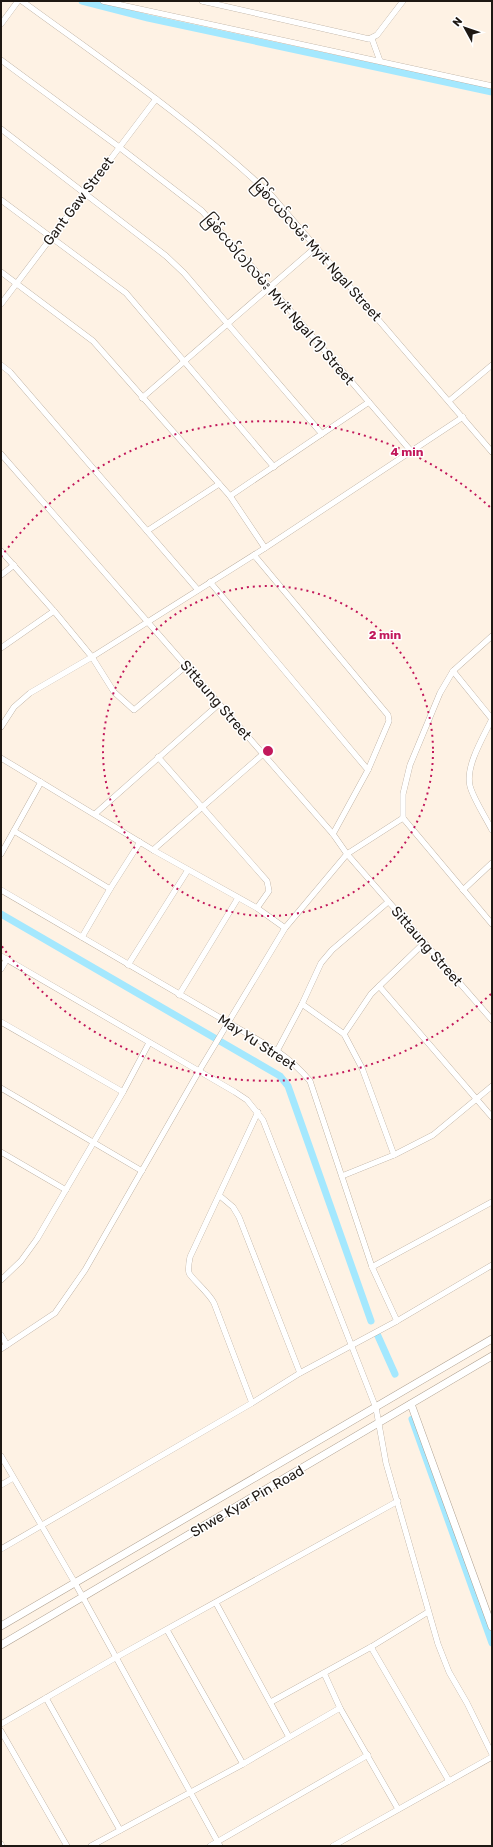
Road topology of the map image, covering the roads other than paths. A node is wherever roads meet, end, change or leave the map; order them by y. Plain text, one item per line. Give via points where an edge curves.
1 (18, 1) edge
2 (22, 1) edge
3 (103, 1) edge
4 (202, 1) edge
5 (403, 1) edge
6 (1, 24) edge
7 (372, 39) junction
8 (1, 60) edge
9 (380, 61) junction
10 (492, 86) edge
11 (156, 99) junction
12 (1, 129) edge
13 (119, 146) junction
14 (84, 192) junction
15 (1, 200) edge
16 (52, 237) junction
17 (316, 247) junction
18 (1, 272) edge
19 (17, 283) junction
20 (270, 286) junction
21 (1, 304) edge
22 (227, 323) junction
23 (185, 362) junction
24 (1, 365) edge
25 (492, 365) edge
26 (142, 398) junction
27 (449, 401) junction
28 (369, 402) junction
29 (463, 417) junction
30 (322, 434) junction
31 (411, 451) junction
32 (492, 452) edge
33 (1, 454) edge
34 (274, 467) junction
35 (219, 484) junction
36 (230, 496) junction
37 (147, 531) junction
38 (265, 548) junction
39 (1, 551) edge
40 (254, 555) junction
41 (14, 565) junction
42 (1, 575) edge
43 (210, 582) junction
44 (198, 590) junction
45 (54, 611) junction
46 (147, 621) junction
47 (492, 636) edge
48 (1, 648) edge
49 (92, 657) junction
50 (186, 666) junction
51 (453, 671) junction
52 (219, 704) junction
53 (492, 719) edge
54 (1, 727) edge
55 (263, 754) junction
56 (158, 757) junction
57 (1, 758) edge
58 (368, 770) junction
59 (41, 782) junction
60 (202, 807) junction
61 (94, 814) junction
62 (403, 818) junction
63 (492, 830) edge
64 (14, 831) junction
65 (333, 834) junction
66 (140, 842) junction
67 (153, 850) junction
68 (1, 854) edge
69 (347, 854) junction
70 (492, 863) edge
71 (188, 870) junction
72 (110, 889) junction
73 (1, 890) edge
74 (463, 890) junction
75 (238, 898) junction
76 (388, 902) junction
77 (258, 908) junction
78 (492, 924) edge
79 (285, 928) junction
80 (82, 937) junction
81 (424, 943) junction
82 (1, 956) edge
83 (7, 960) junction
84 (128, 965) junction
85 (1, 969) edge
86 (378, 986) junction
87 (179, 995) junction
88 (302, 1004) junction
89 (492, 1020) edge
90 (1, 1022) edge
91 (228, 1022) junction
92 (344, 1034) junction
93 (149, 1043) junction
94 (276, 1051) junction
95 (199, 1070) junction
96 (492, 1086) edge
97 (1, 1088) edge
98 (123, 1092) junction
99 (477, 1100) junction
100 (258, 1112) junction
101 (492, 1117) edge
102 (93, 1142) junction
103 (1, 1152) edge
104 (394, 1155) junction
105 (142, 1171) junction
106 (342, 1176) junction
107 (66, 1190) junction
108 (220, 1196) junction
109 (492, 1202) edge
110 (492, 1265) edge
111 (372, 1267) junction
112 (1, 1280) edge
113 (397, 1321) junction
114 (1, 1335) edge
115 (492, 1339) edge
116 (7, 1345) junction
117 (351, 1347) junction
118 (1, 1348) edge
119 (492, 1356) edge
120 (300, 1373) junction
121 (252, 1403) junction
122 (411, 1404) junction
123 (376, 1408) junction
124 (378, 1422) junction
125 (1, 1456) edge
126 (13, 1478) junction
127 (1, 1485) edge
128 (398, 1501) junction
129 (41, 1526) junction
130 (1, 1549) edge
131 (75, 1583) junction
132 (83, 1597) junction
133 (216, 1603) junction
134 (428, 1612) junction
135 (1, 1626) edge
136 (492, 1627) edge
137 (167, 1630) junction
138 (1, 1645) edge
139 (371, 1647) junction
140 (115, 1658) junction
141 (324, 1673) junction
142 (46, 1698) junction
143 (271, 1702) junction
144 (340, 1708) junction
145 (1, 1724) edge
146 (1, 1731) edge
147 (289, 1737) junction
148 (368, 1755) junction
149 (492, 1756) edge
150 (243, 1764) junction
151 (449, 1781) junction
152 (190, 1793) junction
153 (398, 1808) junction
154 (120, 1830) junction
155 (218, 1844) edge
156 (67, 1846) edge
157 (91, 1846) edge
158 (210, 1846) edge
159 (333, 1846) edge

1 - 6 street
2 - 11 street, မြစ်ငယ်လမ်း Myit Ngal Street
3 - 9 street
4 - 7 street
5 - 7 street
7 - 9 street
8 - 13 street, မြစ်ငယ်(၁)လမ်း Myit Ngal (1) Street
9 - 10 street
11 - 13 street, Gant Gaw Street
11 - 17 street, မြစ်ငယ်လမ်း Myit Ngal Street via 242,168 272,196
12 - 14 street
13 - 14 street, Gant Gaw Street
13 - 20 street, မြစ်ငယ်(၁)လမ်း Myit Ngal (1) Street via 202,211
14 - 16 street, Gant Gaw Street
14 - 22 street via 166,256
15 - 16 street
16 - 19 street, Gant Gaw Street
16 - 23 street via 126,293
17 - 20 street
17 - 27 street, မြစ်ငယ်လမ်း Myit Ngal Street
18 - 19 street
19 - 21 street, Gant Gaw Street
19 - 26 street via 93,341
20 - 22 street
20 - 28 street, မြစ်ငယ်(၁)လမ်း Myit Ngal (1) Street
22 - 23 street
22 - 30 street
23 - 26 street
23 - 34 street
24 - 37 street via 10,372
25 - 27 street
26 - 35 street
27 - 29 street, မြစ်ငယ်လမ်း Myit Ngal Street
28 - 30 street
28 - 31 street, မြစ်ငယ်(၁)လမ်း Myit Ngal (1) Street
29 - 31 street
29 - 32 street, မြစ်ငယ်လမ်း Myit Ngal Street
30 - 34 street
31 - 38 street
33 - 46 street, Sittaung Street
34 - 36 street
35 - 36 street
35 - 37 street
36 - 38 street
37 - 44 street
38 - 40 street
39 - 41 street
40 - 43 street
40 - 58 street via 386,710 389,721
41 - 42 street
41 - 45 street
43 - 44 street
43 - 58 street
44 - 46 street
45 - 48 street
45 - 49 street
46 - 49 street
46 - 50 street, Sittaung Street
47 - 51 street
49 - 50 street via 114,692 134,710
49 - 54 street via 30,693 14,707
50 - 52 street, Sittaung Street
51 - 53 street
51 - 62 street via 440,693 410,765 403,794
52 - 55 street, Sittaung Street
52 - 56 street
53 - 63 street via 473,761 470,779 470,785
55 - 60 street
55 - 65 street, Sittaung Street
56 - 60 street
56 - 61 street
57 - 59 street
58 - 65 street
59 - 61 street
59 - 64 street
60 - 67 street
60 - 77 street via 267,881 269,891
61 - 66 street
62 - 69 street
62 - 74 street
64 - 68 street
64 - 72 street
65 - 69 street, Sittaung Street
66 - 67 street
66 - 72 street
67 - 71 street
69 - 76 street, Sittaung Street
69 - 79 street
70 - 74 street
71 - 75 street
71 - 84 street
72 - 80 street
73 - 80 street, May Yu Street
74 - 78 street
75 - 77 street
75 - 87 street
76 - 81 street, Sittaung Street
76 - 88 street via 332,950 321,963
77 - 79 street
79 - 91 street
80 - 84 street, May Yu Street
81 - 86 street
81 - 89 street, Sittaung Street
82 - 83 street
83 - 85 street
83 - 93 street
84 - 87 street, May Yu Street
86 - 92 street
86 - 99 street
87 - 91 street, May Yu Street
88 - 92 street
88 - 94 street
90 - 98 street
91 - 94 street, May Yu Street
91 - 95 street
92 - 104 street via 362,1068
93 - 95 street
93 - 98 street
94 - 106 street, May Yu Street via 294,1063 310,1081
95 - 100 street via 247,1100
95 - 105 street
96 - 99 street
97 - 102 street
98 - 102 street
99 - 101 street
99 - 104 street via 433,1135
100 - 108 street
100 - 117 street via 264,1120
102 - 105 street
102 - 107 street
103 - 107 street
104 - 106 street
105 - 116 street via 85,1270 55,1313
106 - 111 street, May Yu Street
107 - 112 street via 33,1245
108 - 120 street via 233,1207 239,1217
108 - 121 street via 190,1257 188,1268 190,1275 209,1294 214,1303
109 - 111 street
110 - 113 street
111 - 113 street, May Yu Street
113 - 117 street
114 - 116 street
115 - 123 street, Shwe Kyar Pin Road
116 - 118 street
117 - 120 street
117 - 123 street
119 - 122 street, Shwe Kyar Pin Road
120 - 121 street
121 - 129 street
122 - 124 street, Shwe Kyar Pin Road
122 - 136 street
123 - 124 street
123 - 131 street, Shwe Kyar Pin Road
124 - 128 street via 383,1452
124 - 132 street, Shwe Kyar Pin Road
125 - 126 street
126 - 127 street
126 - 129 street
128 - 133 street
128 - 134 street
129 - 130 street
129 - 131 street
131 - 132 street
131 - 135 street, Shwe Kyar Pin Road
132 - 138 street, Shwe Kyar Pin Road
132 - 140 street
133 - 137 street
133 - 143 street
134 - 139 street
134 - 149 street via 449,1672
137 - 140 street
137 - 150 street
139 - 141 street
139 - 151 street
140 - 142 street
140 - 152 street
141 - 143 street
141 - 144 street
142 - 145 street
142 - 154 street
143 - 147 street
144 - 147 street
144 - 148 street
146 - 156 street
147 - 150 street
148 - 153 street
148 - 155 street
149 - 151 street
150 - 152 street
151 - 153 street
152 - 154 street
152 - 155 street
153 - 159 street
154 - 157 street
155 - 158 street

